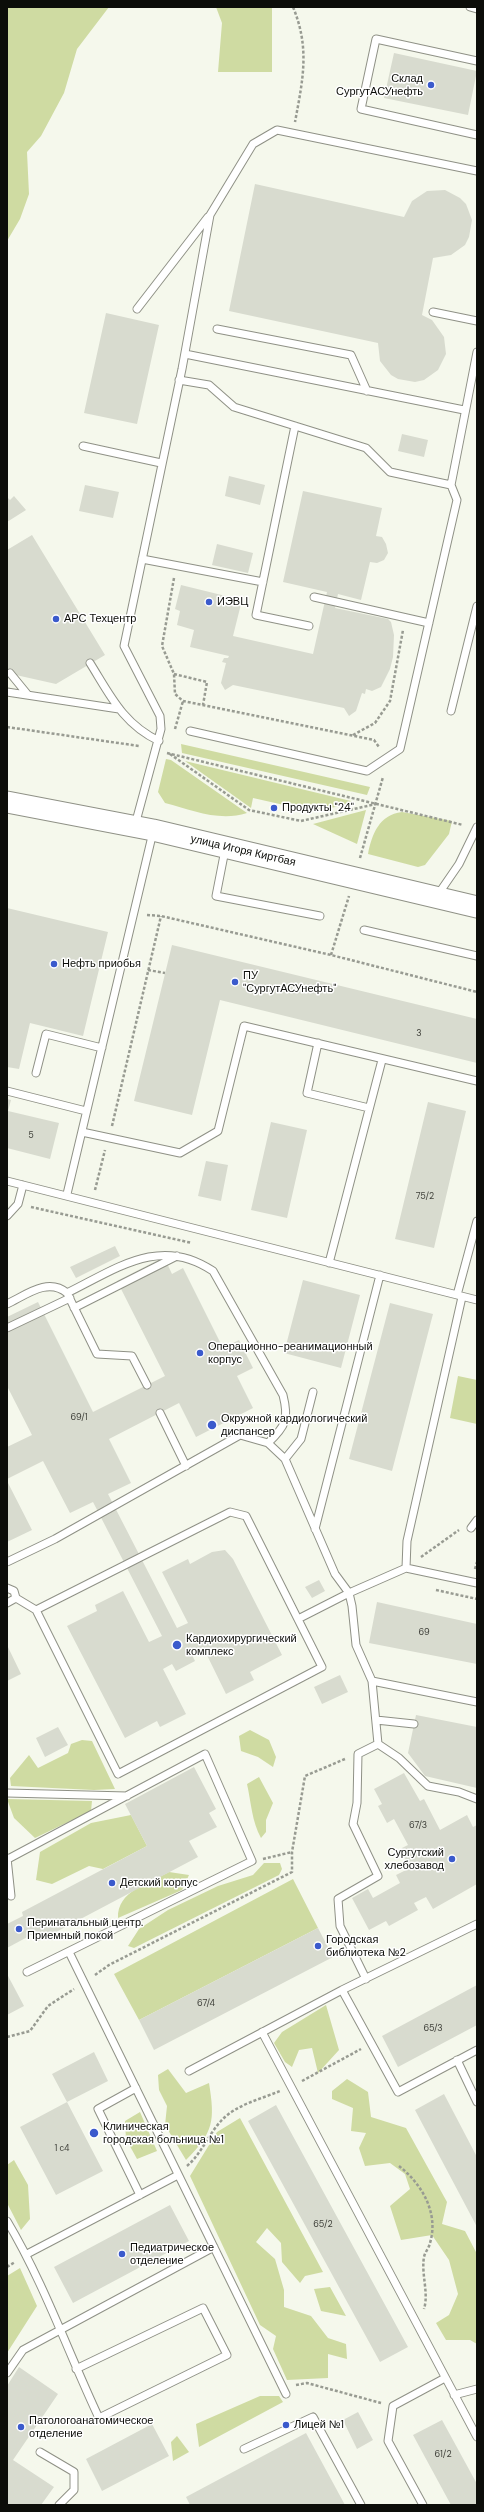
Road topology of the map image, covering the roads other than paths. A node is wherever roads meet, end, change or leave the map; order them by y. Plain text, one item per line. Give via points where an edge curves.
1 (470, 7) edge
2 (477, 8) edge
3 (477, 61) edge
4 (477, 135) edge
5 (477, 171) edge
6 (210, 215) junction
7 (137, 309) dead end
8 (433, 312) dead end
9 (477, 321) edge
10 (217, 329) dead end
11 (477, 352) edge
12 (185, 354) junction
13 (179, 380) junction
14 (367, 391) junction
15 (464, 410) junction
16 (295, 426) junction
17 (83, 446) dead end
18 (161, 463) junction
19 (451, 486) junction
20 (142, 559) junction
21 (263, 582) junction
22 (314, 597) dead end
23 (477, 606) edge
24 (429, 623) junction
25 (309, 626) dead end
26 (90, 663) dead end
27 (10, 673) dead end
28 (7, 692) edge
29 (28, 695) junction
30 (119, 709) junction
31 (451, 711) dead end
32 (190, 730) dead end
33 (158, 745) junction
34 (7, 802) edge
35 (144, 828) junction
36 (477, 828) edge
37 (226, 848) junction
38 (436, 896) junction
39 (477, 907) edge
40 (320, 916) dead end
41 (364, 930) dead end
42 (477, 956) edge
43 (318, 1043) junction
44 (102, 1048) junction
45 (382, 1060) junction
46 (36, 1073) dead end
47 (477, 1082) edge
48 (7, 1091) edge
49 (369, 1108) junction
50 (86, 1111) junction
51 (82, 1132) junction
52 (7, 1181) edge
53 (23, 1185) junction
54 (67, 1194) junction
55 (7, 1216) edge
56 (477, 1221) edge
57 (177, 1256) junction
58 (329, 1263) junction
59 (380, 1275) junction
60 (68, 1295) junction
61 (459, 1296) junction
62 (477, 1300) edge
63 (7, 1304) edge
64 (74, 1308) junction
65 (7, 1328) edge
66 (147, 1385) dead end
67 (313, 1392) dead end
68 (160, 1413) dead end
69 (268, 1443) junction
70 (285, 1459) junction
71 (186, 1466) junction
72 (477, 1520) edge
73 (471, 1528) road end
74 (315, 1529) junction
75 (7, 1562) edge
76 (406, 1568) junction
77 (477, 1583) edge
78 (7, 1588) edge
79 (349, 1593) junction
80 (16, 1598) junction
81 (7, 1603) edge
82 (36, 1610) junction
83 (298, 1619) junction
84 (372, 1681) junction
85 (477, 1702) edge
86 (376, 1720) junction
87 (414, 1724) dead end
88 (378, 1744) junction
89 (7, 1793) edge
90 (127, 1796) junction
91 (477, 1799) edge
92 (7, 1859) edge
93 (11, 1896) dead end
94 (477, 1924) edge
95 (69, 1952) junction
96 (27, 1972) dead end
97 (366, 1979) junction
98 (342, 1990) junction
99 (262, 2032) junction
100 (477, 2050) edge
101 (457, 2060) junction
102 (189, 2071) dead end
103 (136, 2088) junction
104 (477, 2102) edge
105 (178, 2175) junction
106 (140, 2195) junction
107 (7, 2221) edge
108 (214, 2247) junction
109 (27, 2254) junction
110 (60, 2330) junction
111 (76, 2369) junction
112 (7, 2373) edge
113 (445, 2378) junction
114 (477, 2390) edge
115 (286, 2394) dead end
116 (454, 2395) junction
117 (477, 2437) edge
118 (244, 2449) dead end
119 (40, 2452) dead end
120 (59, 2505) edge
121 (361, 2505) edge
122 (423, 2505) edge

1 - 2 lane
3 - 4 lane via 376,39 361,109
5 - 6 lane via 277,130 253,144
6 - 7 lane
6 - 12 lane
8 - 9 lane
10 - 14 lane via 351,355
11 - 15 lane
12 - 13 lane
12 - 14 lane
13 - 16 lane via 209,385 234,408
13 - 18 lane
14 - 15 lane
15 - 19 lane
16 - 19 lane via 366,448 390,472
16 - 21 lane
17 - 18 lane
18 - 20 lane
19 - 24 lane via 457,500
20 - 21 lane
20 - 33 lane via 124,646 160,716
21 - 25 lane via 256,615
22 - 24 lane
23 - 31 lane
24 - 32 lane via 400,749 367,771
26 - 30 lane
27 - 29 lane
28 - 29 lane
29 - 30 lane
30 - 33 lane via 132,725
33 - 35 lane
34 - 35 main road, улица Игоря Киртбая
35 - 37 main road, улица Игоря Киртбая
35 - 44 lane via 132,916
36 - 38 lane via 459,864
37 - 38 main road, улица Игоря Киртбая
37 - 40 lane via 216,896
38 - 39 main road, улица Игоря Киртбая
41 - 42 lane
43 - 45 lane
43 - 49 lane via 307,1093
43 - 51 lane via 244,1026 218,1131 180,1153
44 - 46 lane via 46,1034
44 - 50 lane
45 - 47 lane
45 - 49 lane
48 - 50 lane
49 - 58 lane
50 - 51 lane
51 - 54 lane
52 - 53 lane
53 - 54 lane
53 - 55 lane via 18,1204
54 - 58 lane
56 - 61 lane
57 - 60 lane via 143,1256
57 - 64 lane
57 - 69 lane via 202,1264 220,1281 283,1394 287,1414 285,1422 282,1430
58 - 59 lane
59 - 61 lane
59 - 74 lane
60 - 63 lane via 59,1286 46,1285
60 - 64 lane
60 - 65 lane
61 - 62 lane
61 - 76 lane via 407,1542
64 - 66 lane via 97,1354 132,1356
67 - 70 lane via 301,1439
68 - 71 lane
69 - 70 lane
69 - 71 lane via 240,1435
70 - 74 lane
71 - 75 lane via 55,1539
72 - 73 lane
74 - 79 lane via 335,1574
76 - 77 lane
76 - 79 lane
78 - 80 lane via 14,1591
79 - 83 lane
79 - 84 lane via 356,1645
80 - 81 lane
80 - 82 lane
82 - 83 lane via 230,1512 246,1516
82 - 83 lane via 118,1774 322,1667
84 - 85 lane
84 - 86 lane
86 - 87 lane
86 - 88 lane
88 - 91 lane via 399,1758 428,1786 459,1792
88 - 97 lane via 358,1754 357,1803 353,1824 378,1876 338,1899 340,1926
89 - 90 lane
90 - 92 lane
90 - 95 lane via 205,1754 252,1861
92 - 93 lane
94 - 97 lane
95 - 96 lane
95 - 103 lane
97 - 98 lane
98 - 99 lane
98 - 101 lane via 398,2092
99 - 102 lane
99 - 113 lane
100 - 101 lane
101 - 104 lane
103 - 105 lane
103 - 106 lane via 98,2109
105 - 106 lane
105 - 108 lane
106 - 109 lane
107 - 109 lane
108 - 110 lane
108 - 115 lane
109 - 110 lane
110 - 111 lane
110 - 112 lane via 23,2350
111 - 111 lane via 203,2308 227,2355 99,2418
113 - 116 lane
113 - 122 lane via 393,2406 388,2441
114 - 116 lane
116 - 117 lane
118 - 121 lane via 313,2417
119 - 120 lane via 74,2472 74,2490

